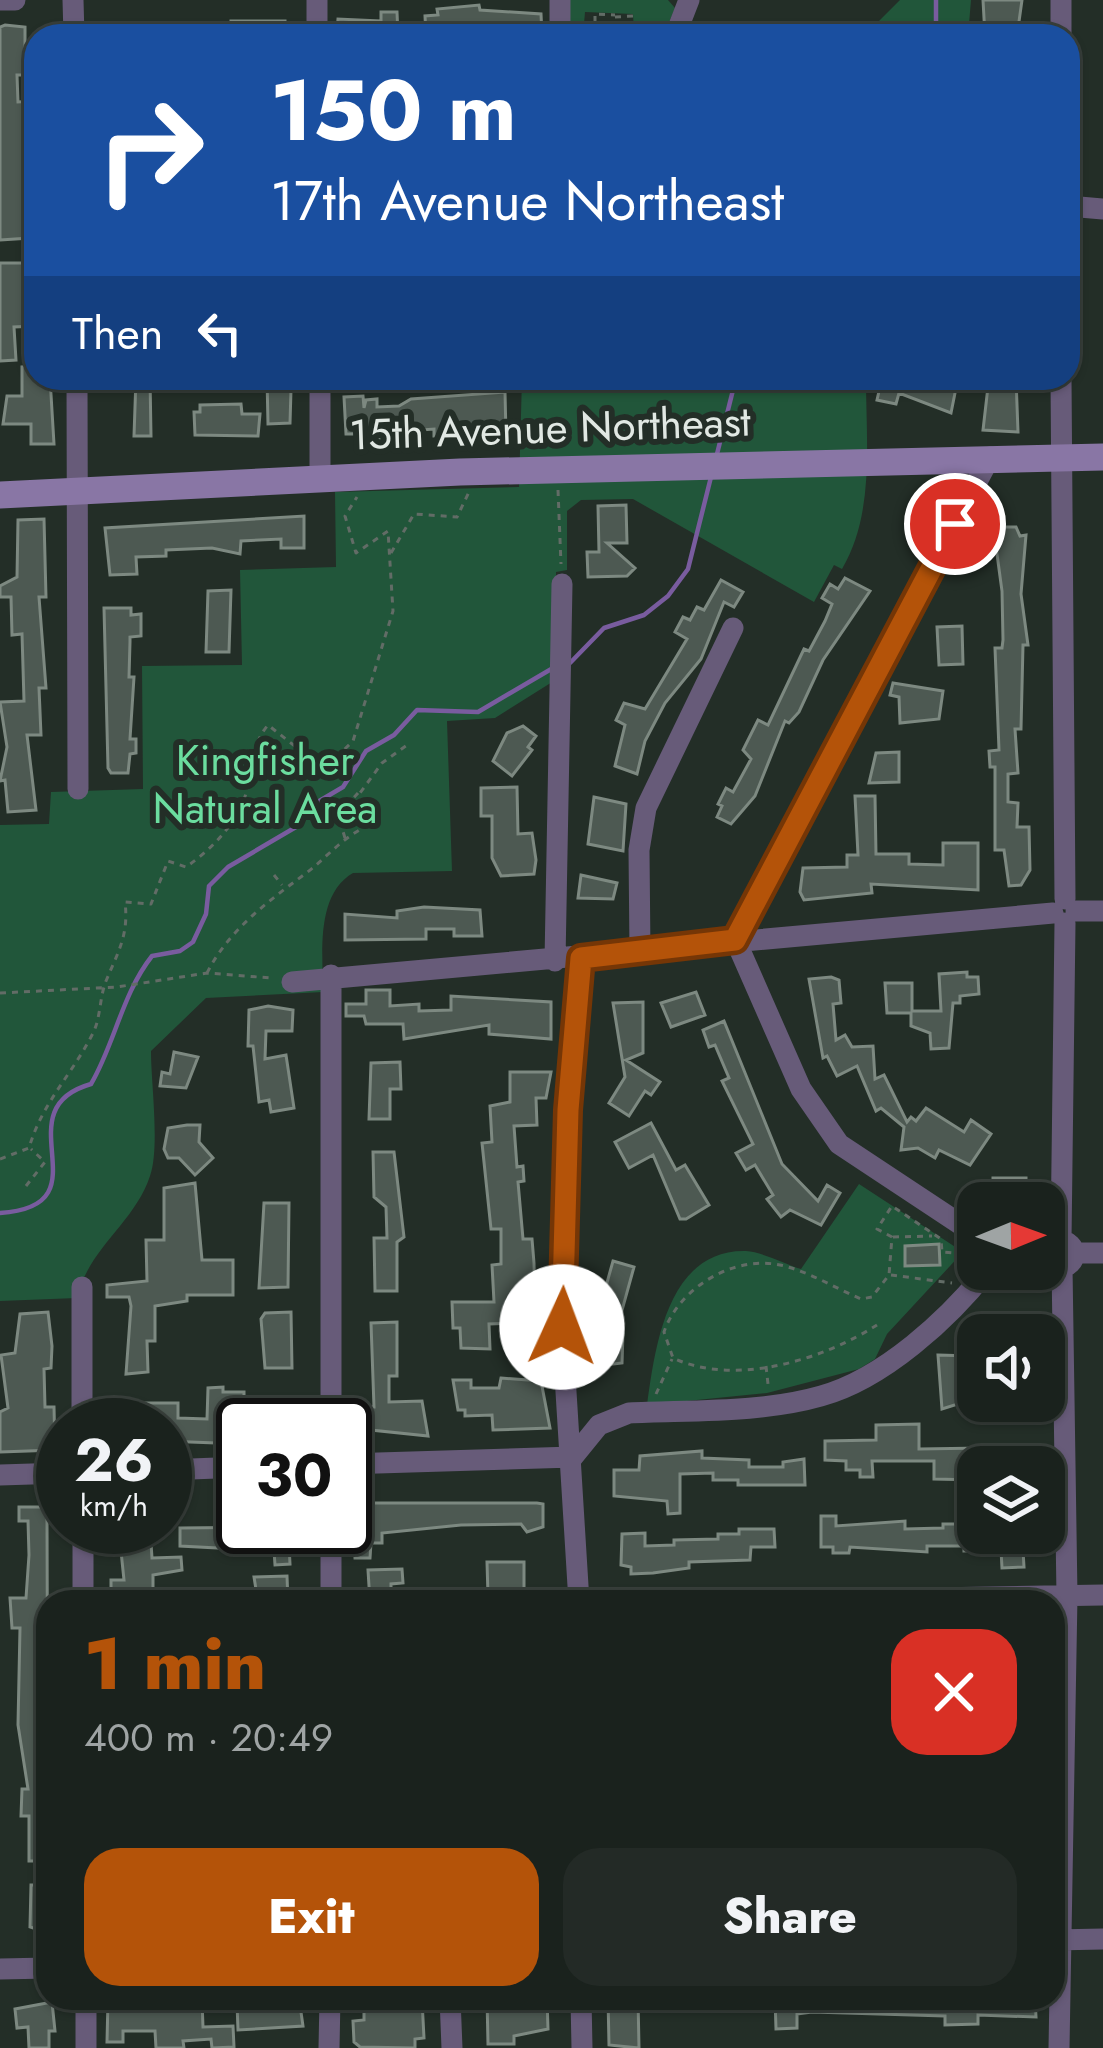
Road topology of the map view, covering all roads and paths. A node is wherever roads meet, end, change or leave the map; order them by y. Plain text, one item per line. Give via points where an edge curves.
1 (0, 0) edge
2 (15, 0) edge
3 (595, 24) edge
4 (633, 24) edge
5 (77, 390) edge
6 (320, 390) edge
7 (1060, 390) edge
8 (1060, 457) junction
9 (1103, 457) edge
10 (989, 458) junction
11 (557, 473) dead end
12 (357, 477) junction
13 (320, 479) junction
14 (75, 491) junction
15 (0, 495) edge
16 (562, 584) joint
17 (733, 628) dead end
18 (407, 745) dead end
19 (78, 790) dead end
20 (360, 793) junction
21 (345, 838) junction
22 (274, 875) dead end
23 (283, 886) junction
24 (1103, 911) edge
25 (1065, 912) junction
26 (735, 940) junction
27 (640, 953) junction
28 (581, 958) junction
29 (555, 961) junction
30 (207, 973) junction
31 (331, 975) junction
32 (292, 982) joint
33 (103, 988) junction
34 (0, 993) edge
35 (29, 1148) junction
36 (0, 1159) edge
37 (1059, 1182) edge
38 (26, 1186) dead end
39 (957, 1222) edge
40 (937, 1236) junction
41 (892, 1237) junction
42 (1103, 1252) edge
43 (957, 1253) edge
44 (1065, 1254) edge
45 (889, 1275) junction
46 (957, 1284) edge
47 (82, 1287) dead end
48 (970, 1290) edge
49 (1059, 1290) edge
50 (877, 1325) dead end
51 (673, 1358) junction
52 (766, 1366) junction
53 (767, 1380) dead end
54 (82, 1398) edge
55 (331, 1398) edge
56 (649, 1412) junction
57 (573, 1457) junction
58 (372, 1463) edge
59 (36, 1473) edge
60 (0, 1474) edge
61 (83, 1554) edge
62 (331, 1554) edge
63 (83, 1590) edge
64 (331, 1590) edge
65 (578, 1590) edge
66 (1103, 1595) edge
67 (1067, 1596) junction
68 (1065, 1682) edge
69 (1103, 1939) edge
70 (1065, 1940) edge
71 (36, 1968) edge
72 (0, 1969) edge
73 (86, 2010) edge
74 (329, 2010) edge
75 (450, 2010) edge
76 (581, 2010) edge
77 (1059, 2010) edge
78 (86, 2048) edge
79 (329, 2048) edge
80 (452, 2048) edge
81 (582, 2048) edge
82 (1059, 2048) edge

1 - 2 street
3 - 4 path via 595,14 633,16
5 - 14 street
6 - 13 street
7 - 8 street
8 - 9 street, 15th Avenue Northeast
8 - 10 street, 15th Avenue Northeast
8 - 25 street
10 - 12 street, 15th Avenue Northeast
10 - 26 street
11 - 16 path
12 - 13 street, 15th Avenue Northeast
12 - 33 path via 347,523 356,553 388,531 393,611 353,741 324,769 268,725 256,739 247,794 229,828 186,867 168,861 151,904 125,902 129,931
13 - 14 street, 15th Avenue Northeast
14 - 15 street, 15th Avenue Northeast
14 - 19 street
16 - 29 street
17 - 27 street via 646,808
18 - 20 path
20 - 21 path via 338,815
20 - 21 path via 368,819
21 - 23 path
22 - 23 path
23 - 30 path via 219,950
24 - 25 street
25 - 26 street
25 - 37 street
26 - 27 street
26 - 39 street via 801,1089 839,1144
27 - 28 street
28 - 29 street
28 - 57 street via 562,1327
29 - 31 street
30 - 32 path
30 - 33 path
31 - 32 street
31 - 55 street
33 - 34 path
33 - 35 path via 96,1029 46,1099
35 - 36 path
35 - 38 path via 45,1162
40 - 41 path
40 - 41 path via 892,1206 877,1229
40 - 43 path via 942,1252
41 - 45 path
42 - 44 street
45 - 46 path
45 - 51 path via 861,1299 779,1265 725,1272 670,1316 664,1332
47 - 54 street
48 - 56 street via 881,1366 823,1396
49 - 67 street
50 - 52 path via 836,1348
51 - 52 path via 692,1367
51 - 56 path
52 - 53 path
56 - 57 street via 599,1425
57 - 58 street
57 - 65 street
59 - 60 street
61 - 63 street
62 - 64 street
66 - 67 street
67 - 68 street
69 - 70 street
71 - 72 street
73 - 78 street
74 - 79 street
75 - 80 street
76 - 81 street
77 - 82 street

